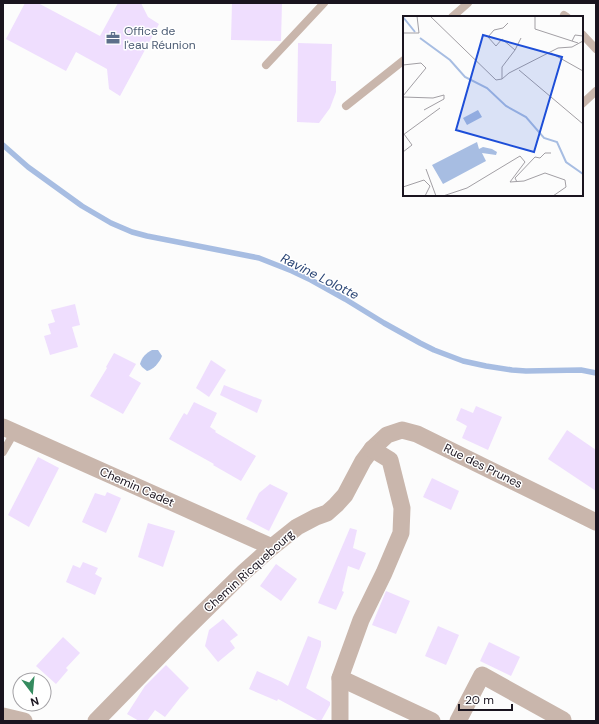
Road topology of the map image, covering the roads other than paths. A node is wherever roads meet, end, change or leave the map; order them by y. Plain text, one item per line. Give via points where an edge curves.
1 (324, 3) edge
2 (468, 3) edge
3 (453, 16) edge
4 (583, 35) edge
5 (596, 49) edge
6 (403, 61) edge
7 (266, 65) dead end
8 (596, 90) edge
9 (583, 103) edge
10 (346, 106) dead end
11 (8, 430) edge
12 (372, 449) junction
13 (3, 452) edge
14 (596, 522) edge
15 (272, 547) junction
16 (340, 678) junction
17 (3, 716) edge
18 (24, 721) edge
19 (96, 721) edge
20 (340, 721) edge
21 (432, 721) edge
22 (458, 721) edge
23 (564, 721) edge

1 - 7 lane
2 - 3 lane
4 - 5 lane
6 - 10 lane
8 - 9 lane
11 - 13 lane
11 - 15 street, Chemin Cadet
12 - 14 street, Rue des Prunes via 387,435 402,430 417,434
12 - 15 street, Chemin Ricquebourg via 345,495 336,505 327,513 297,527
12 - 16 street via 390,460 402,508 401,533 361,620
15 - 19 street, Chemin Ricquebourg via 184,630
16 - 20 street
16 - 21 street
17 - 18 street
22 - 23 street via 482,675

